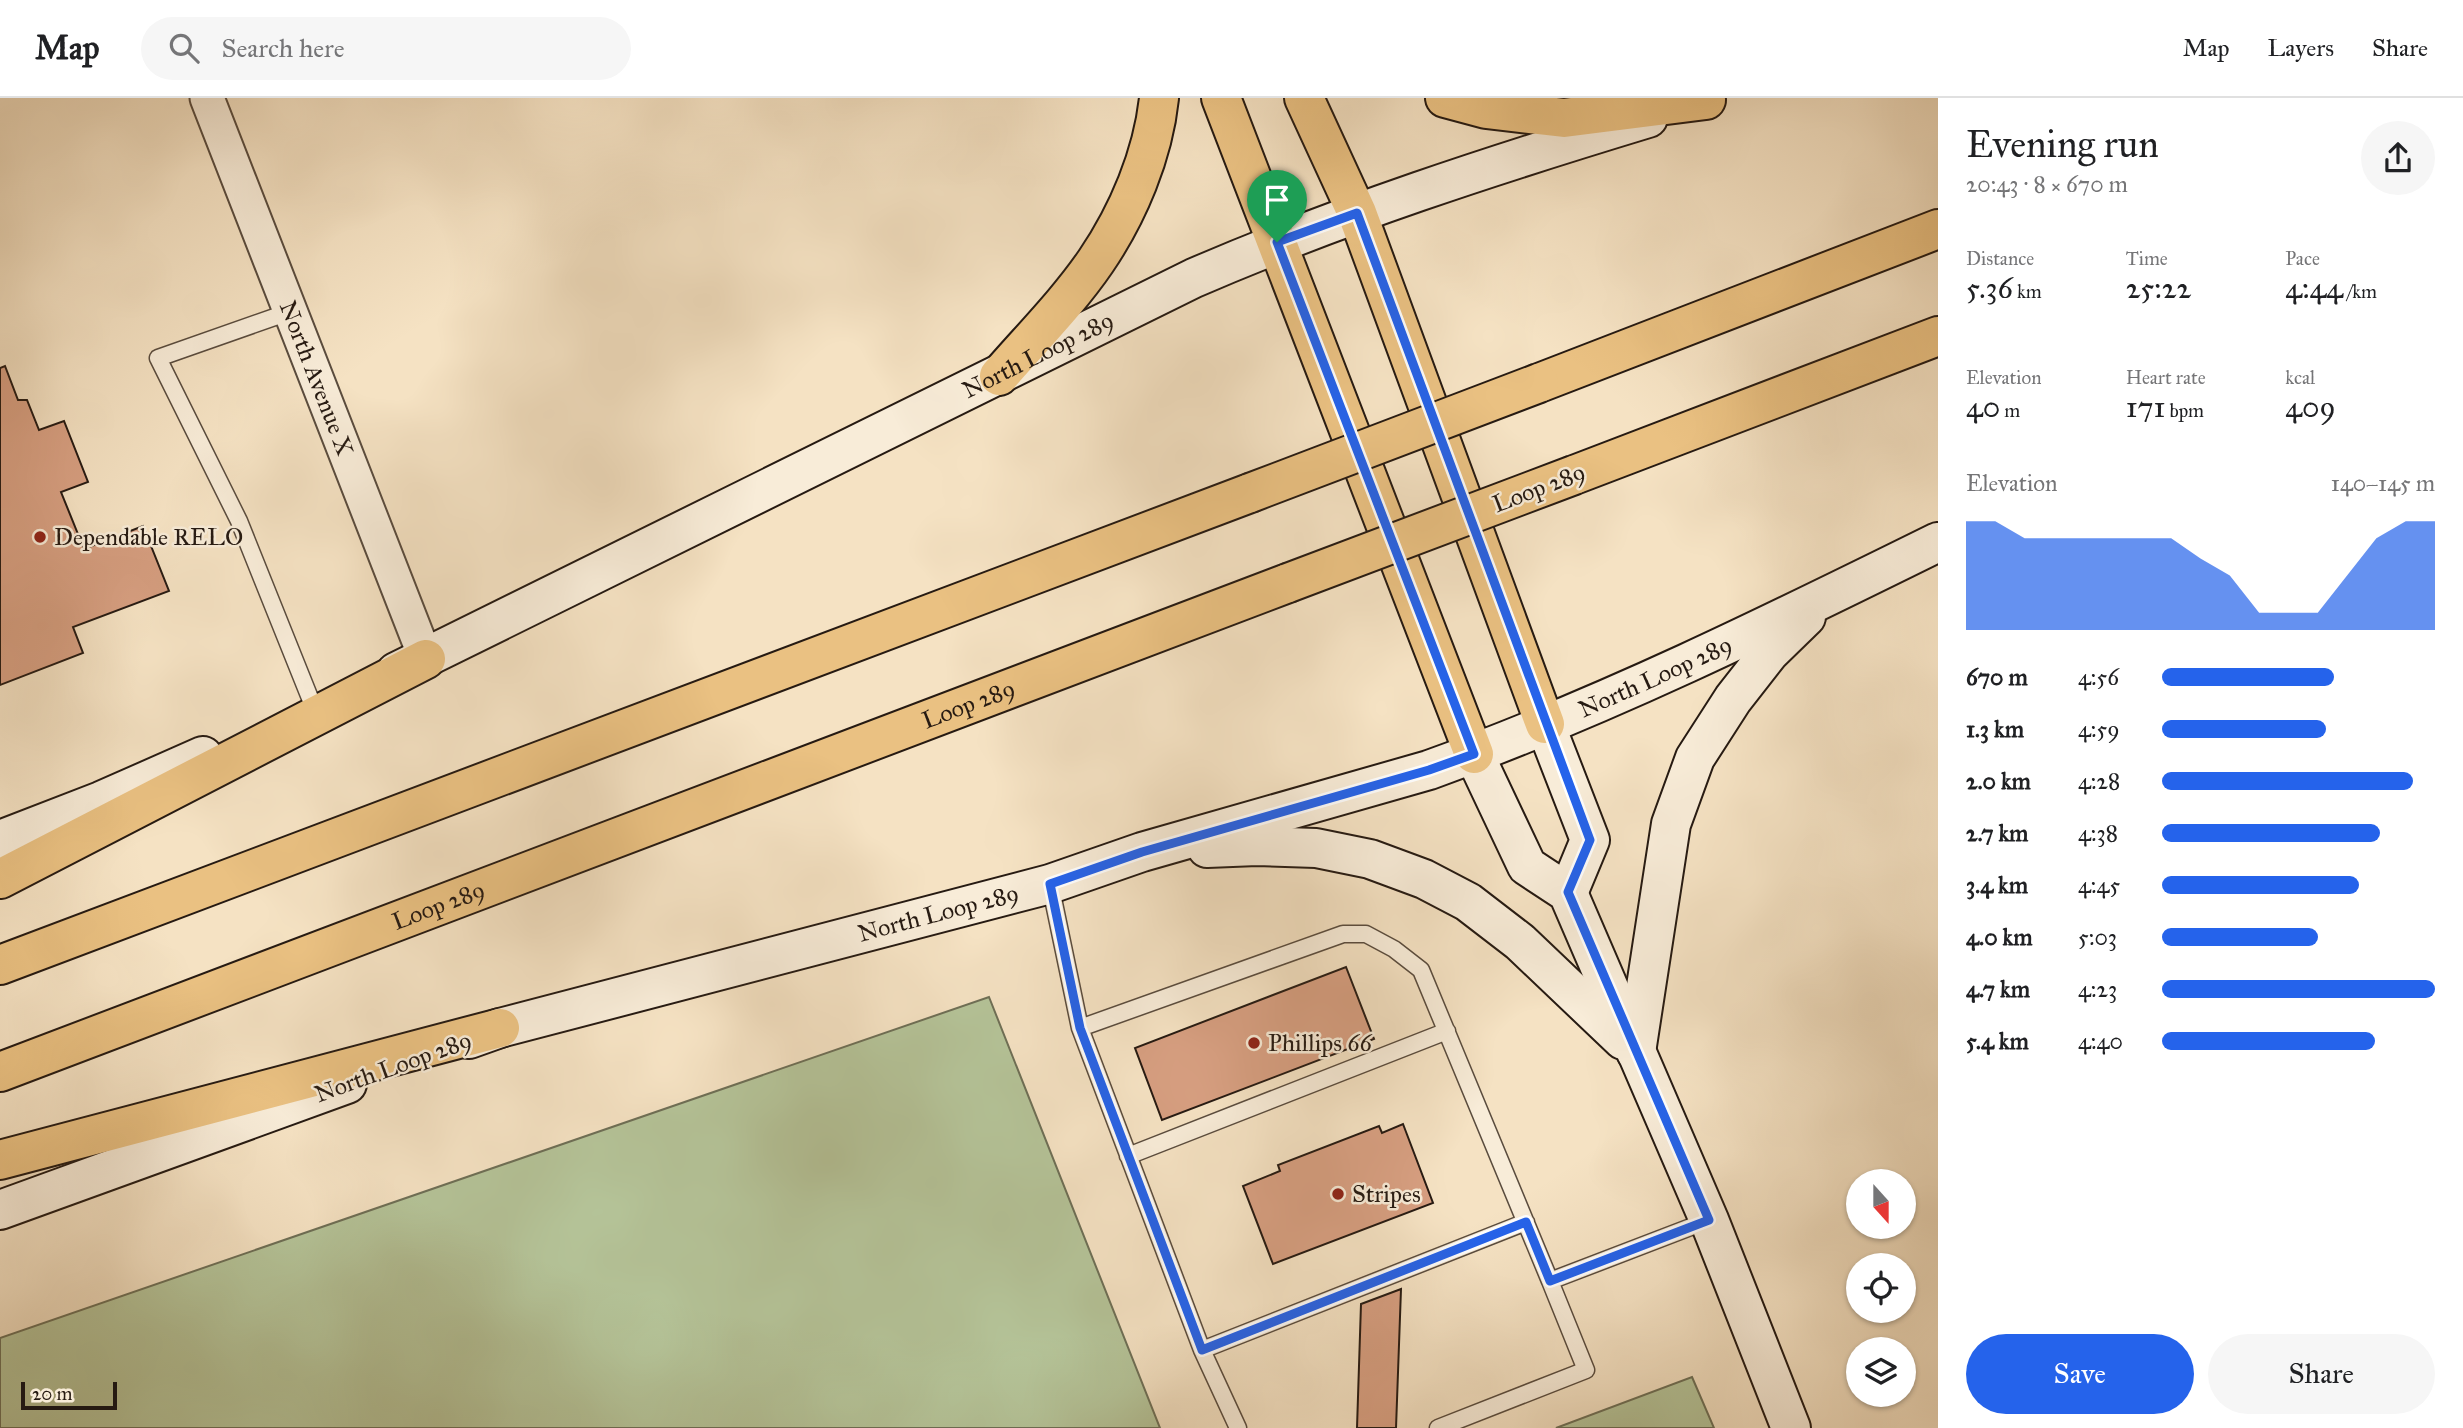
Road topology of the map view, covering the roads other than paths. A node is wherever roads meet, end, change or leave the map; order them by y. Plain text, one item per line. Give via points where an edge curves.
1 (207, 98) edge
2 (1158, 98) edge
3 (1221, 98) edge
4 (1304, 98) edge
5 (1445, 98) edge
6 (1710, 99) edge
7 (1357, 213) junction
8 (1938, 229) edge
9 (1277, 242) junction
10 (289, 312) junction
11 (1938, 336) edge
12 (999, 376) junction
13 (1938, 542) edge
14 (1827, 597) junction
15 (426, 659) junction
16 (314, 708) junction
17 (1545, 724) junction
18 (1474, 754) junction
19 (0, 840) edge
20 (1142, 852) junction
21 (0, 880) edge
22 (1050, 884) junction
23 (1568, 892) junction
24 (0, 965) edge
25 (500, 1028) junction
26 (1080, 1028) junction
27 (1447, 1031) junction
28 (1636, 1052) junction
29 (0, 1072) edge
30 (1128, 1156) junction
31 (0, 1160) edge
32 (0, 1210) edge
33 (1709, 1220) junction
34 (1526, 1222) junction
35 (1550, 1281) junction
36 (1202, 1350) junction
37 (1238, 1428) edge
38 (1438, 1428) edge
39 (1791, 1428) edge

1 - 10 street, North Avenue X
2 - 12 main road via 1146,158 1117,226 1096,262
3 - 9 main road
4 - 7 main road
5 - 6 main road via 1486,109 1564,118
6 - 7 main road, North Loop 289
7 - 9 main road, North Loop 289
7 - 17 main road
8 - 24 main road, bridge
9 - 12 main road, North Loop 289 via 1194,278
9 - 18 main road
10 - 15 street, North Avenue X
10 - 16 lane via 158,358 239,521
11 - 29 main road, Loop 289, bridge
12 - 15 main road, North Loop 289
13 - 14 main road, North Loop 289
14 - 17 main road, North Loop 289
14 - 28 main road via 1769,653 1695,758 1671,824
15 - 16 main road, North Loop 289
15 - 21 main road
16 - 19 main road, North Loop 289
17 - 18 main road, North Loop 289
17 - 23 main road via 1590,840
18 - 20 main road, North Loop 289
18 - 23 main road via 1527,866
20 - 22 main road, North Loop 289
20 - 28 main road via 1316,848 1370,859 1424,879 1468,902 1520,942
22 - 25 main road, North Loop 289
22 - 26 lane
23 - 28 main road
25 - 31 main road
25 - 32 main road, North Loop 289
26 - 27 lane via 1343,934 1366,934 1421,970
26 - 30 lane
27 - 30 lane
27 - 34 lane
28 - 33 main road
30 - 36 lane
33 - 35 lane
33 - 39 main road
34 - 35 lane
34 - 36 lane
35 - 38 lane via 1586,1370
36 - 37 lane

